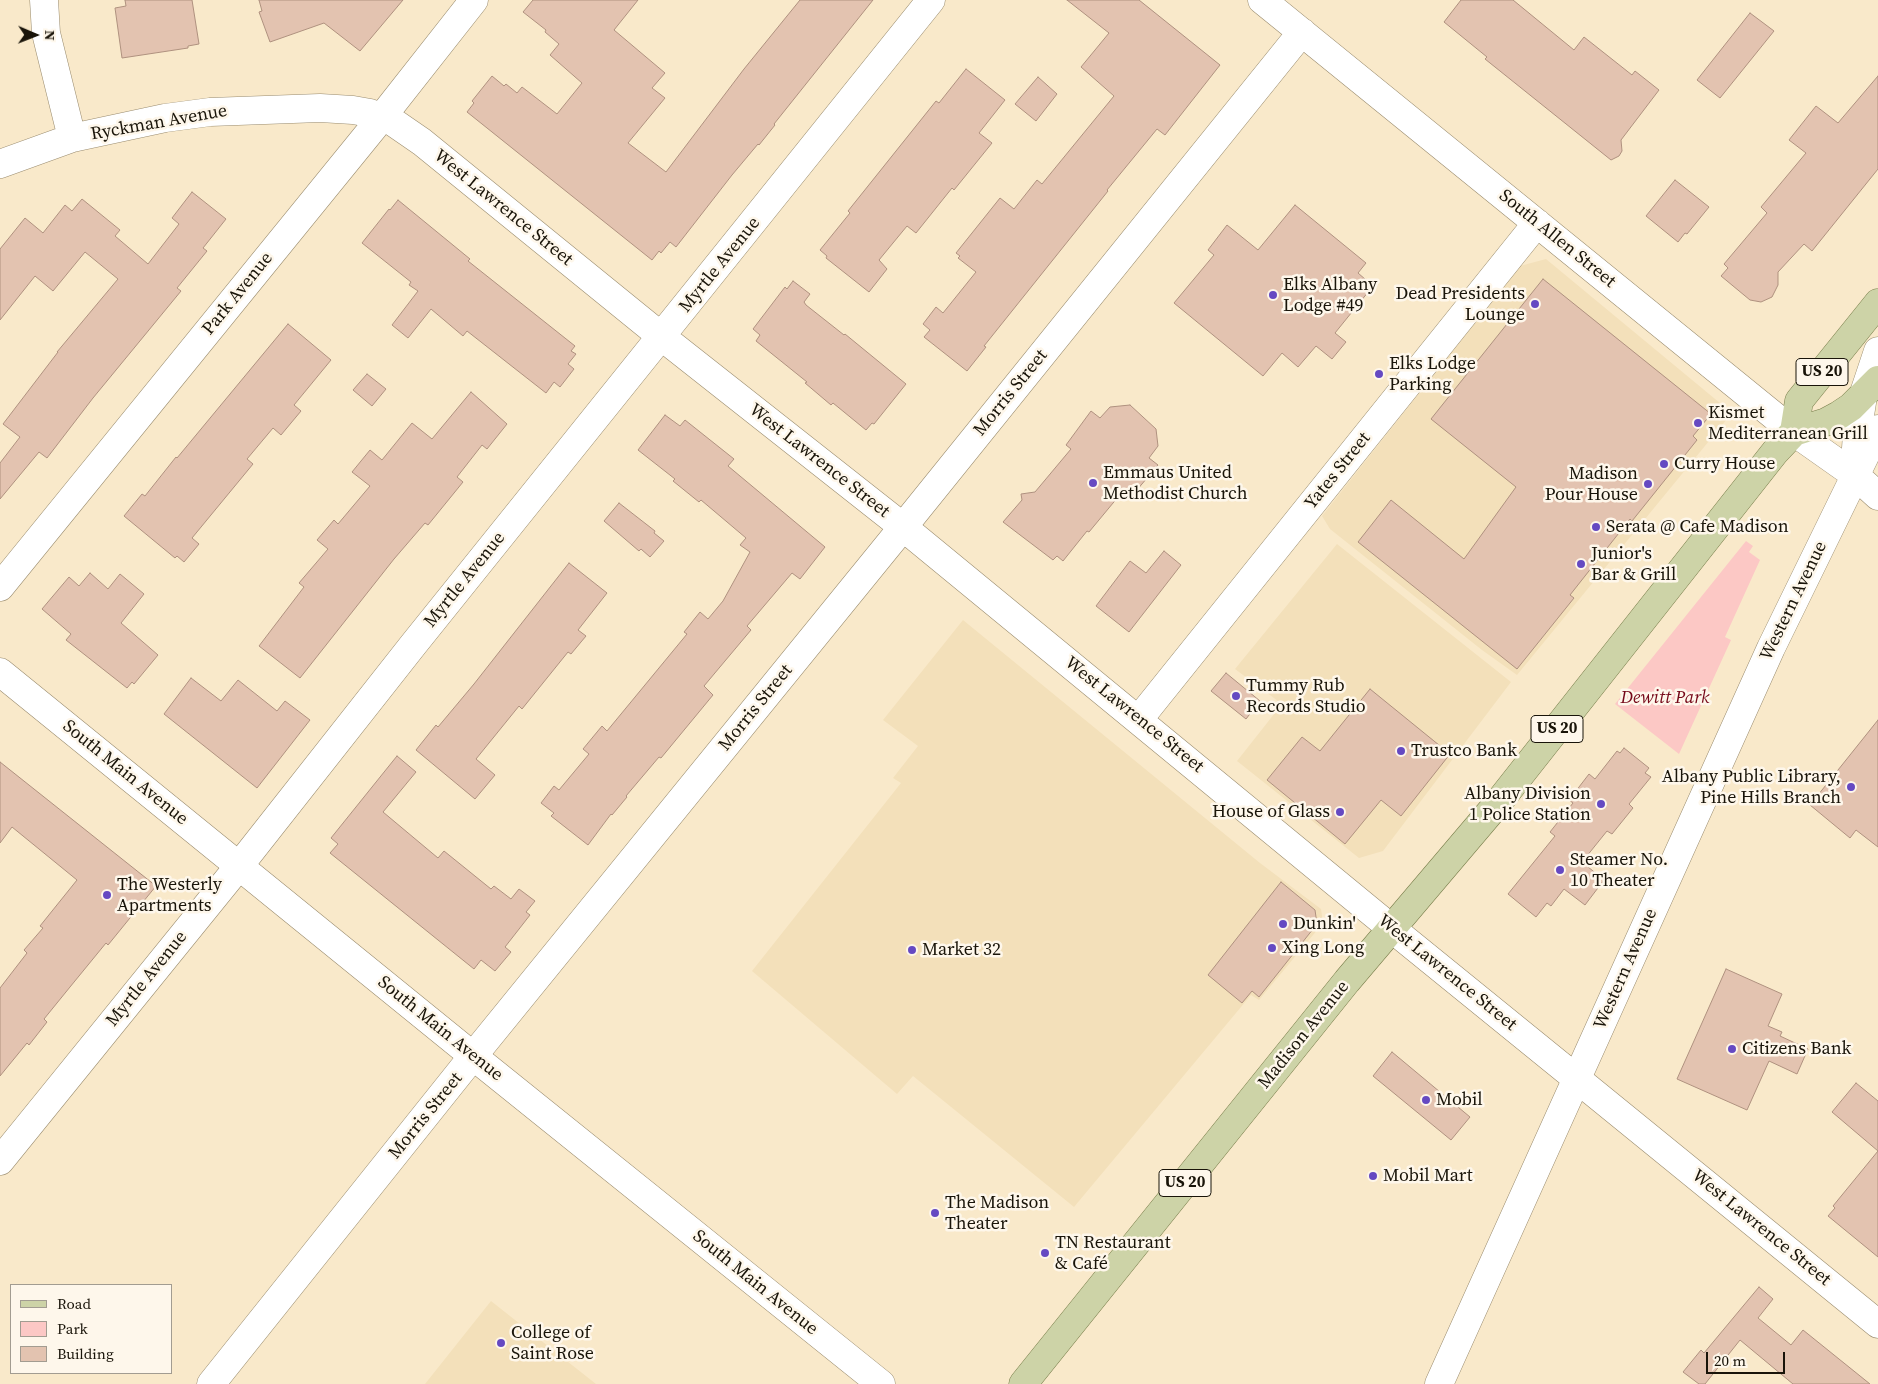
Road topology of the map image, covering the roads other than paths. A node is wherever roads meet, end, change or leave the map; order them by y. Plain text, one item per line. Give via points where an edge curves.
1 (44, 0) edge
2 (474, 0) edge
3 (931, 0) edge
4 (1262, 0) edge
5 (1302, 32) junction
6 (382, 117) junction
7 (72, 138) junction
8 (0, 164) edge
9 (1538, 223) junction
10 (1878, 303) edge
11 (662, 337) junction
12 (1878, 351) edge
13 (1870, 388) edge
14 (1878, 429) edge
15 (1794, 432) junction
16 (1854, 475) junction
17 (1878, 496) edge
18 (903, 527) junction
19 (0, 587) edge
20 (0, 672) edge
21 (1139, 720) junction
22 (239, 866) junction
23 (1391, 928) junction
24 (474, 1056) junction
25 (1577, 1079) junction
26 (0, 1161) edge
27 (1878, 1324) edge
28 (211, 1384) edge
29 (881, 1384) edge
30 (1023, 1384) edge
31 (1439, 1384) edge

1 - 7 street via 46,33
2 - 6 street, Park Avenue
3 - 11 street, Myrtle Avenue
4 - 5 street, South Allen Street
5 - 9 street, South Allen Street
5 - 18 street, Morris Street
6 - 7 street, Ryckman Avenue via 353,110 320,108 239,110 165,118
6 - 11 street, West Lawrence Street via 422,142
6 - 19 street, Park Avenue
7 - 8 street, Ryckman Avenue
9 - 15 street, South Allen Street
9 - 21 street, Yates Street
10 - 15 main road, US 20 via 1798,401
11 - 18 street, West Lawrence Street
11 - 22 street, Myrtle Avenue
12 - 13 street, Western Avenue
13 - 15 main road, Madison Avenue / US 20 via 1851,407 1826,422
13 - 16 street, Western Avenue via 1856,434
14 - 16 street, Western Avenue
15 - 16 street, South Allen Street
15 - 23 main road, Madison Avenue / US 20 via 1498,803
16 - 17 street, South Allen Street
16 - 25 street, Western Avenue via 1771,648
18 - 21 street, West Lawrence Street
18 - 24 street, Morris Street
20 - 22 street, South Main Avenue
21 - 23 street, West Lawrence Street
22 - 24 street, South Main Avenue
22 - 26 street, Myrtle Avenue
23 - 25 street, West Lawrence Street
23 - 30 main road, Madison Avenue / US 20
24 - 28 street, Morris Street
24 - 29 street, South Main Avenue
25 - 27 street, West Lawrence Street
25 - 31 street, Western Avenue

